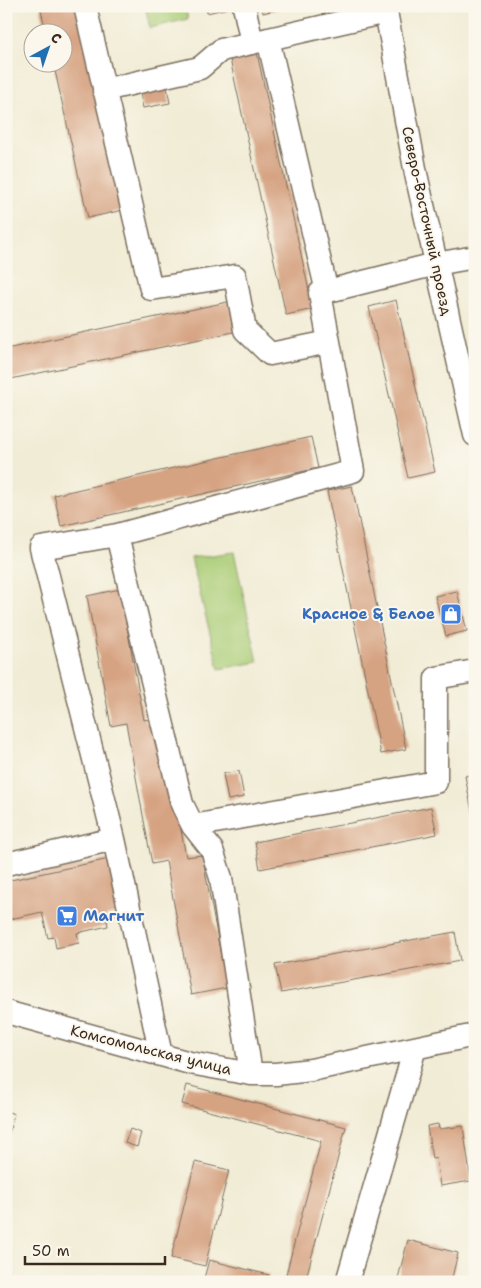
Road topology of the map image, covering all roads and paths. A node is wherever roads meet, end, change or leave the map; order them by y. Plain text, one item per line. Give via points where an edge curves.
1 (85, 6) edge
2 (244, 6) edge
3 (385, 9) edge
4 (260, 41) junction
5 (104, 90) junction
6 (475, 257) edge
7 (436, 264) junction
8 (327, 292) junction
9 (329, 342) junction
10 (475, 435) edge
11 (117, 535) junction
12 (475, 672) edge
13 (193, 826) junction
14 (114, 839) junction
15 (6, 864) edge
16 (6, 1012) edge
17 (475, 1035) edge
18 (415, 1048) junction
19 (161, 1055) junction
20 (251, 1074) junction
21 (347, 1282) edge

1 - 5 street
2 - 4 street
3 - 4 street
3 - 7 street, Северо-Восточный проезд
4 - 5 street via 221,50 200,68
4 - 8 street
5 - 9 street via 150,289 235,276 245,330 270,354
6 - 7 street
7 - 8 street
7 - 10 street, Северо-Восточный проезд
8 - 9 street via 320,293
9 - 11 street via 353,471
11 - 13 street via 182,804
11 - 14 street via 41,548
12 - 13 street via 436,678 436,782
13 - 20 street via 212,850 221,878
14 - 15 street
14 - 19 street
16 - 19 street, Комсомольская улица
17 - 18 street, Комсомольская улица
18 - 20 street, Комсомольская улица via 310,1070
18 - 21 street
19 - 20 street, Комсомольская улица

